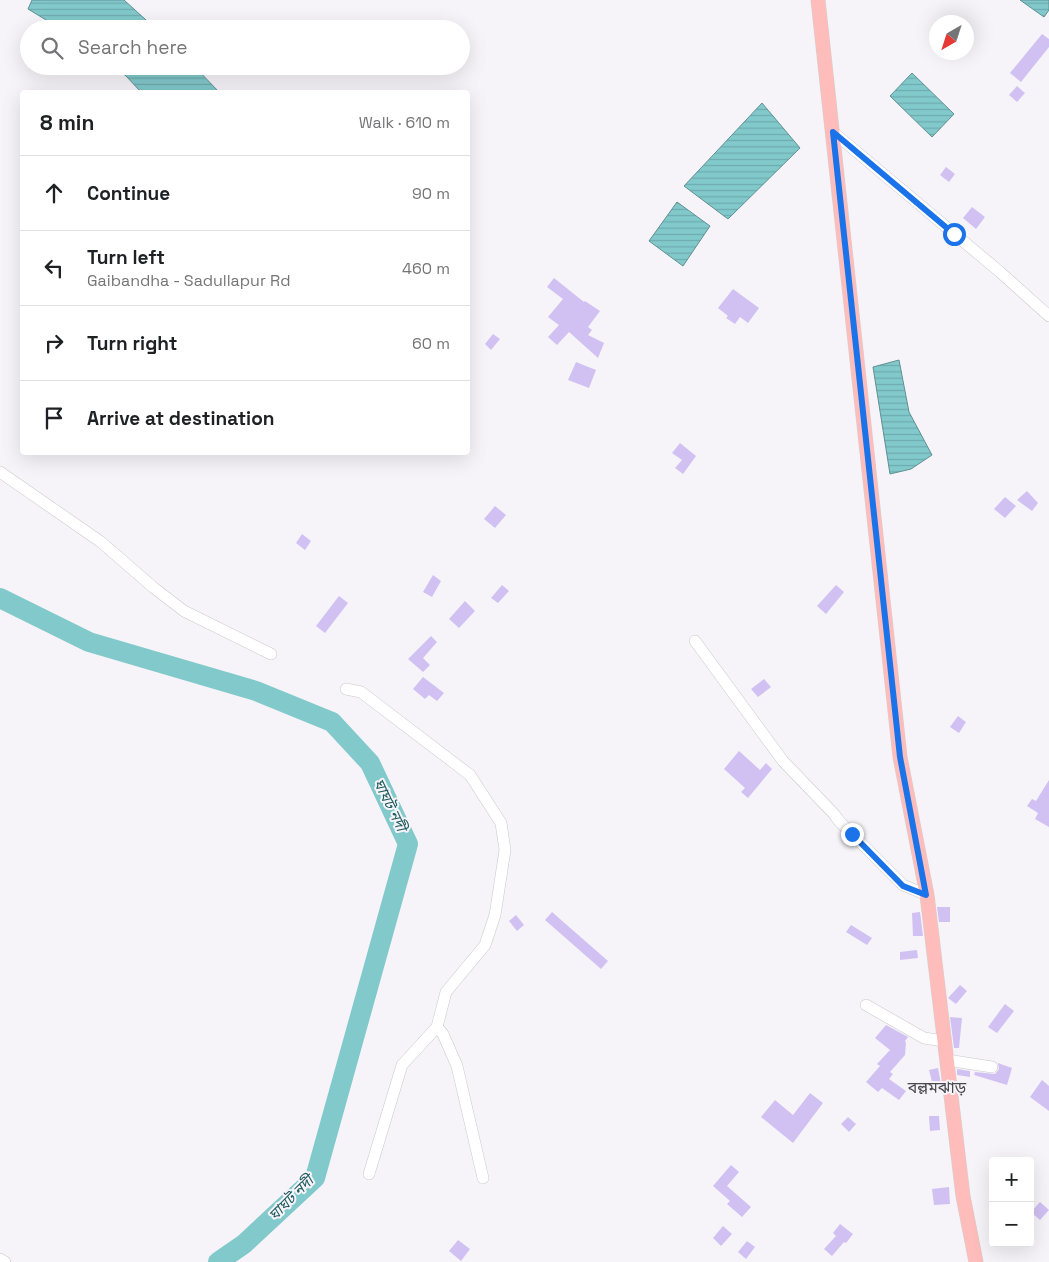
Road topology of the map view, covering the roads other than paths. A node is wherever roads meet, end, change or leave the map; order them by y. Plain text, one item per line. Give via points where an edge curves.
1 (818, 0) edge
2 (833, 132) junction
3 (1049, 316) edge
4 (0, 472) edge
5 (695, 642) dead end
6 (271, 654) dead end
7 (346, 689) dead end
8 (926, 895) junction
9 (866, 1004) dead end
10 (437, 1027) junction
11 (944, 1041) junction
12 (947, 1060) junction
13 (992, 1067) dead end
14 (369, 1174) dead end
15 (483, 1178) dead end
16 (0, 1259) edge
17 (4, 1262) edge
18 (976, 1262) edge

1 - 2 main road
2 - 3 street
2 - 8 main road via 900,757
4 - 6 street via 100,542 184,611
5 - 8 street via 783,761 903,886
7 - 10 street via 361,692 470,775 501,823 505,850 495,915 485,945 446,992
8 - 11 main road
9 - 11 street via 924,1038
10 - 14 street via 402,1066
10 - 15 street via 457,1066
11 - 12 main road
12 - 13 street
12 - 18 main road via 963,1196
16 - 17 street

